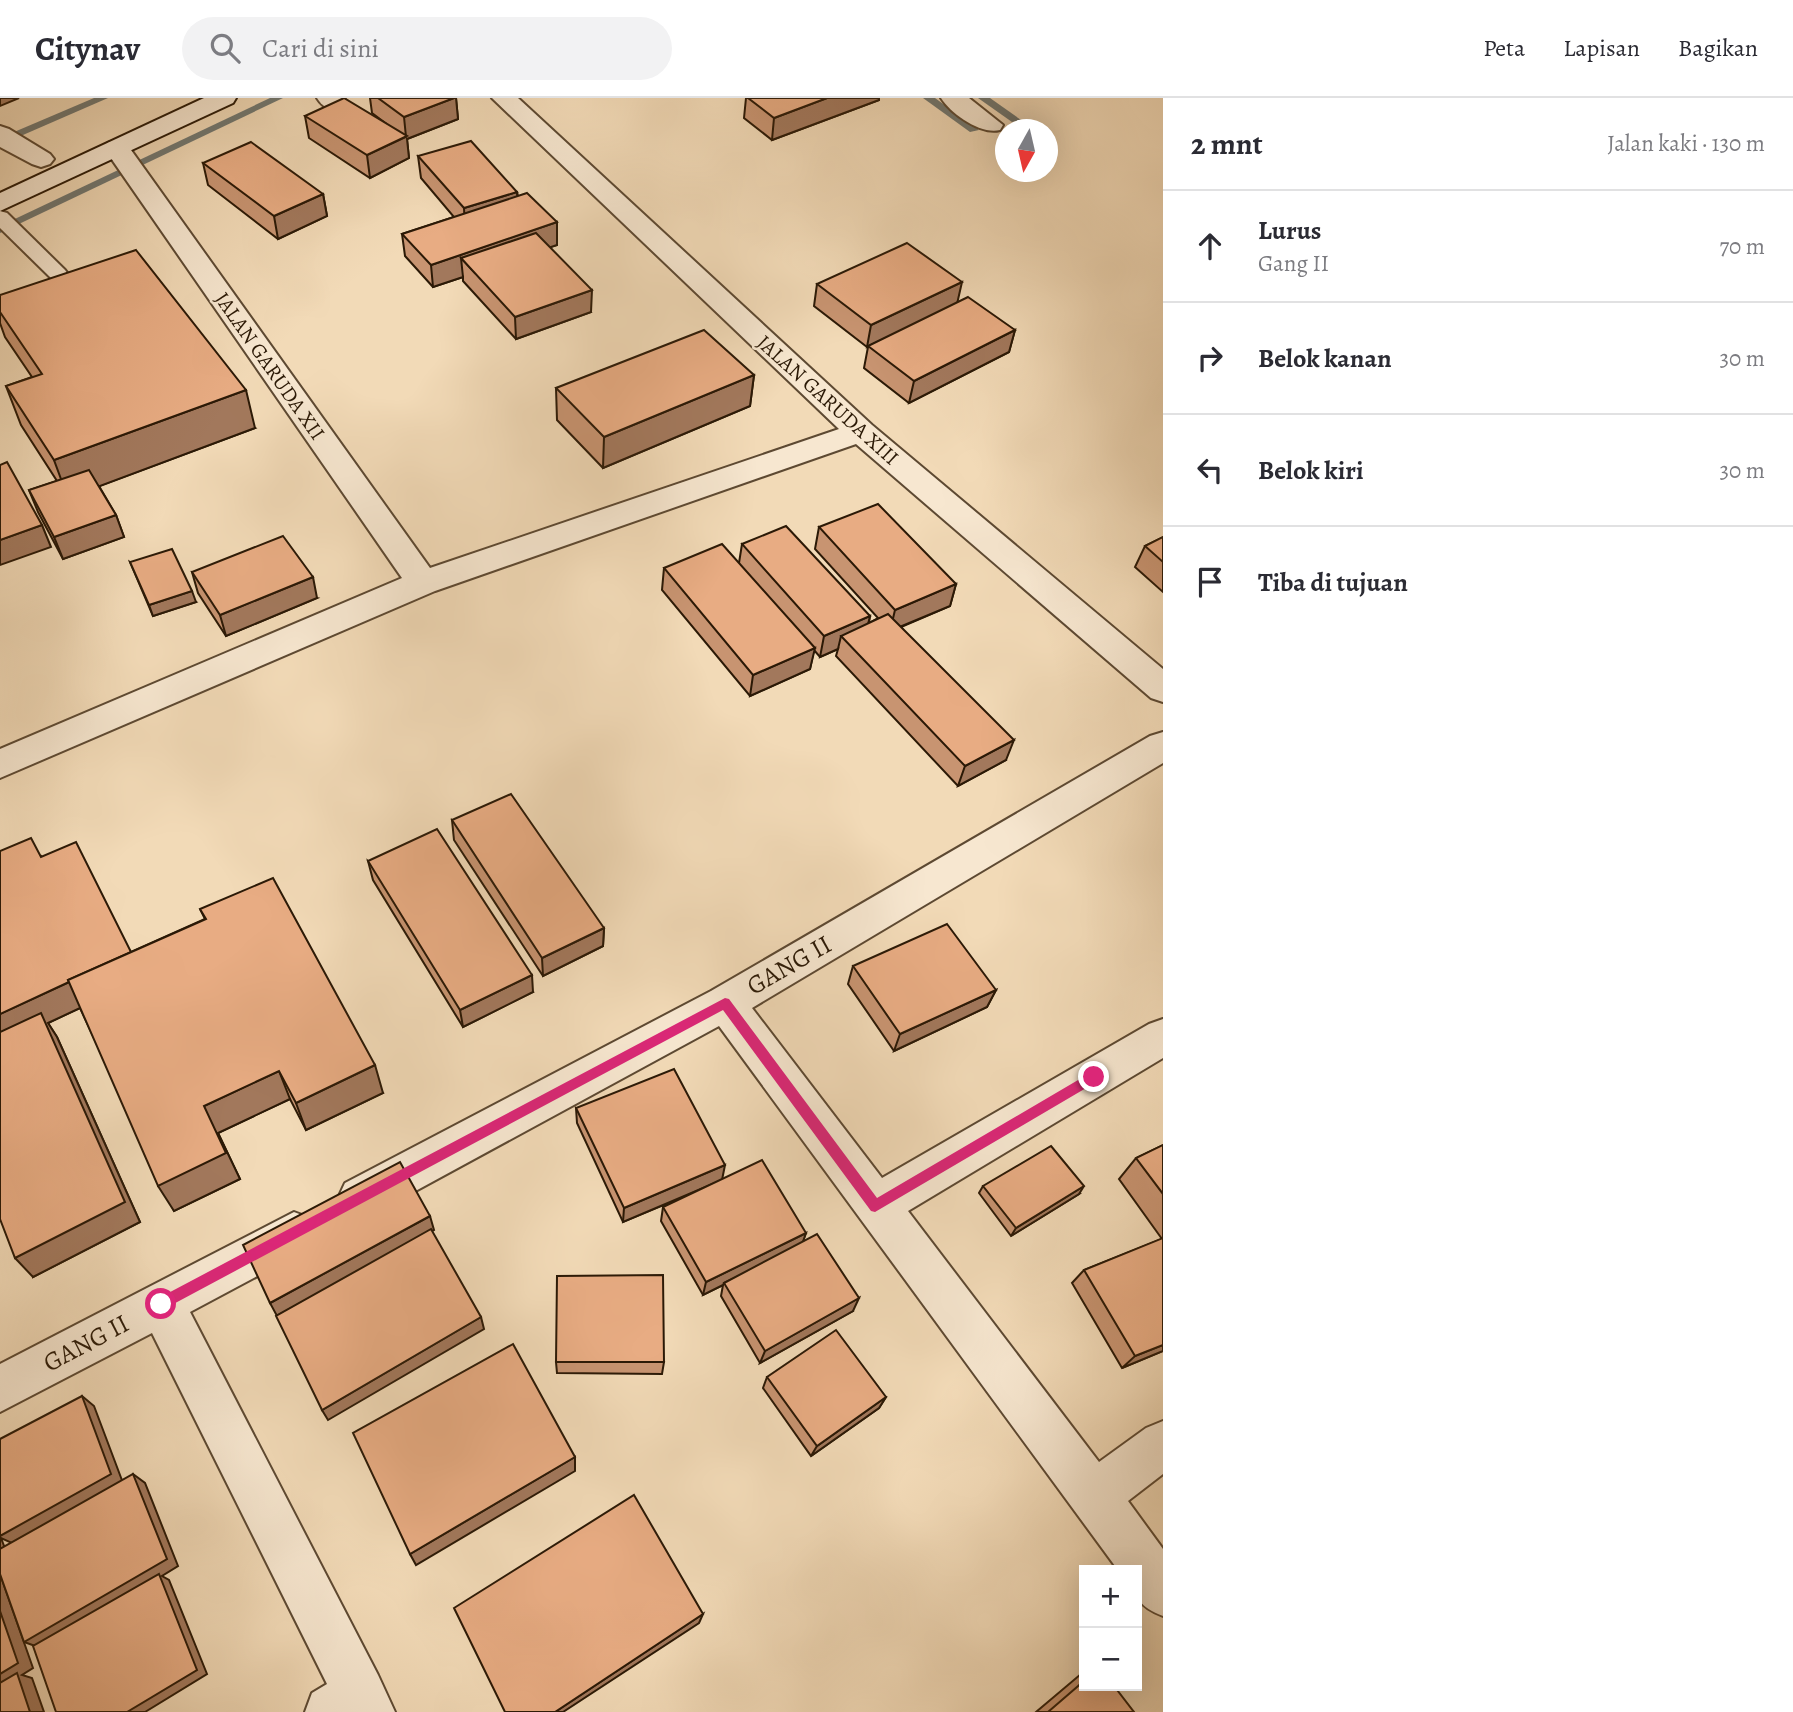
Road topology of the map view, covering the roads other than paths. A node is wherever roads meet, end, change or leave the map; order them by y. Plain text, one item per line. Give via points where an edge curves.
1 (173, 98) edge
2 (224, 98) edge
3 (504, 98) edge
4 (953, 98) edge
5 (991, 125) dead end
6 (4, 138) edge
7 (117, 148) junction
8 (41, 159) junction
9 (0, 178) edge
10 (0, 204) edge
11 (0, 217) edge
12 (58, 274) edge
13 (861, 432) junction
14 (423, 583) junction
15 (1163, 689) edge
16 (1163, 746) edge
17 (0, 764) edge
18 (725, 1003) junction
19 (1163, 1037) edge
20 (875, 1206) junction
21 (161, 1304) junction
22 (0, 1389) edge
23 (1163, 1445) edge
24 (1095, 1495) junction
25 (1163, 1591) edge
26 (353, 1706) edge

1 - 8 street
2 - 7 street
3 - 13 street, JALAN GARUDA XIII
4 - 5 street
6 - 8 street
7 - 10 street
7 - 14 street, JALAN GARUDA XII
8 - 9 street
11 - 12 lane
13 - 14 street
13 - 15 street, JALAN GARUDA XIII
14 - 17 street
16 - 18 street, GANG II
18 - 20 street
18 - 21 street, GANG II
19 - 20 street
20 - 24 street
21 - 22 street, GANG II
21 - 26 street
23 - 24 street
24 - 25 street

